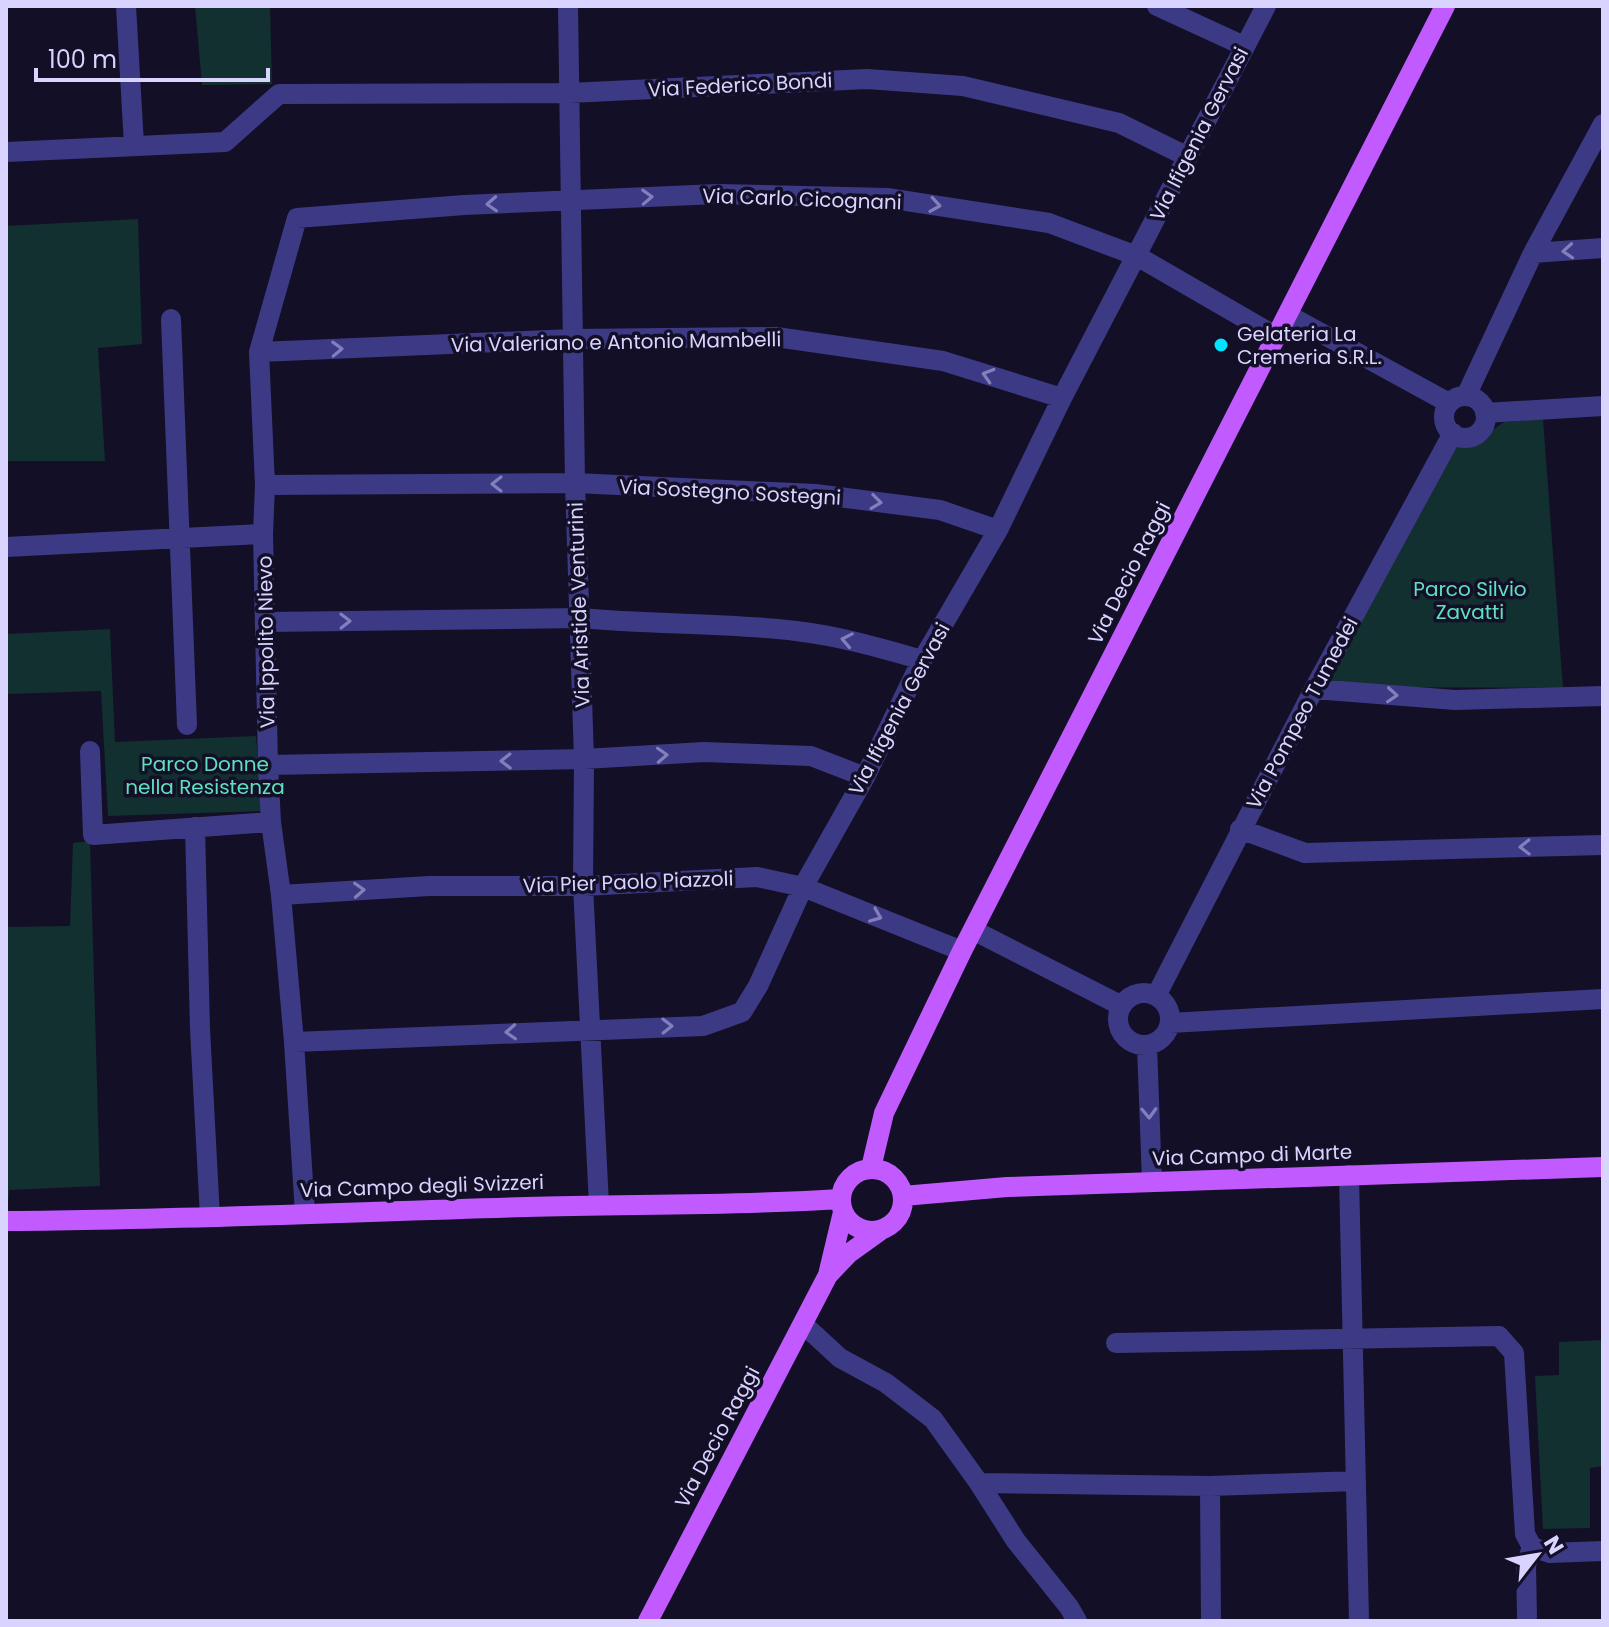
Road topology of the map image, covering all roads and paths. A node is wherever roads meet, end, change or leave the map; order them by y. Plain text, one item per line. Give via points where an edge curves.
1 (126, 6) edge
2 (568, 6) edge
3 (1157, 6) edge
4 (1266, 6) edge
5 (1445, 6) edge
6 (1244, 46) junction
7 (569, 93) junction
8 (1603, 124) edge
9 (134, 145) junction
10 (6, 152) edge
11 (1188, 157) junction
12 (569, 200) junction
13 (297, 218) joint
14 (1603, 248) edge
15 (1533, 253) junction
16 (1137, 256) junction
17 (1288, 315) junction
18 (171, 319) dead end
19 (1277, 337) junction
20 (573, 339) junction
21 (259, 352) junction
22 (1062, 398) junction
23 (1457, 400) junction
24 (1603, 406) edge
25 (1485, 413) junction
26 (1453, 433) junction
27 (575, 483) junction
28 (265, 485) junction
29 (998, 530) junction
30 (263, 534) junction
31 (178, 540) junction
32 (6, 547) edge
33 (581, 618) junction
34 (267, 622) junction
35 (922, 660) junction
36 (1314, 689) junction
37 (1603, 696) edge
38 (187, 725) dead end
39 (90, 751) dead end
40 (584, 759) junction
41 (268, 765) junction
42 (865, 777) junction
43 (271, 822) junction
44 (195, 827) junction
45 (1240, 829) junction
46 (1603, 845) edge
47 (583, 886) junction
48 (803, 887) junction
49 (281, 895) junction
50 (973, 930) junction
51 (962, 951) junction
52 (1156, 996) junction
53 (1603, 999) edge
54 (1122, 1006) junction
55 (1170, 1023) junction
56 (589, 1028) junction
57 (294, 1042) junction
58 (1147, 1045) junction
59 (1603, 1167) edge
60 (871, 1168) junction
61 (1349, 1175) junction
62 (1152, 1182) junction
63 (903, 1196) junction
64 (599, 1205) junction
65 (842, 1205) junction
66 (305, 1213) junction
67 (210, 1217) junction
68 (6, 1221) edge
69 (880, 1231) junction
70 (828, 1275) junction
71 (803, 1324) junction
72 (1353, 1339) junction
73 (1116, 1343) dead end
74 (1356, 1481) junction
75 (979, 1483) junction
76 (1210, 1486) junction
77 (1532, 1547) junction
78 (1603, 1551) edge
79 (1527, 1617) dead end
80 (648, 1621) edge
81 (1077, 1621) edge
82 (1211, 1621) edge
83 (1359, 1621) edge

1 - 9 street
2 - 7 street, Via Aristide Venturini
3 - 6 street
4 - 6 street, Via Ifigenia Gervasi
5 - 17 main road, Via Decio Raggi
6 - 11 street, Via Ifigenia Gervasi
7 - 9 street, Via Federico Bondi via 279,94 225,142
7 - 11 street, Via Federico Bondi via 867,79 963,86 1119,123
7 - 12 street, Via Aristide Venturini
8 - 15 street
9 - 10 street
11 - 16 street, Via Ifigenia Gervasi
12 -> 13 street, Via Carlo Cicognani
12 -> 16 street, Via Carlo Cicognani via 718,194 887,198 1049,223
12 - 20 street, Via Aristide Venturini
13 - 21 street, Via Ippolito Nievo
14 -> 15 street
15 - 23 street
16 - 19 street, Via Carlo Cicognani
16 - 22 street, Via Ifigenia Gervasi
17 - 19 main road, Via Decio Raggi
17 - 23 street
18 - 31 street
19 - 50 main road, Via Decio Raggi
21 -> 20 street, Via Valeriano e Antonio Mambelli
22 -> 20 street, Via Valeriano e Antonio Mambelli via 943,361 776,337
20 - 27 street, Via Aristide Venturini
21 - 28 street, Via Ippolito Nievo
22 - 29 street, Via Ifigenia Gervasi
23 - 25 street via 1479,401
23 - 26 street via 1445,422
24 - 25 street
25 - 26 street via 1479,432 1466,437
26 - 36 street, Via Pompeo Tumedei
27 -> 28 street, Via Sostegno Sostegni
27 -> 29 street, Via Sostegno Sostegni via 815,494 940,510
27 - 33 street, Via Aristide Venturini
28 - 30 street, Via Ippolito Nievo
29 - 35 street, Via Ifigenia Gervasi
30 - 31 street
30 - 34 street, Via Ippolito Nievo
31 - 32 street
31 - 38 street
34 -> 33 street
35 -> 33 street via 798,631
33 - 40 street, Via Aristide Venturini
34 - 41 street, Via Ippolito Nievo
35 - 42 street, Via Ifigenia Gervasi
36 -> 37 street via 1455,700
36 - 45 street, Via Pompeo Tumedei
39 - 44 street via 93,835
40 -> 41 street
40 -> 42 street via 704,752 811,756
40 - 47 street, Via Aristide Venturini
41 - 43 street, Via Ippolito Nievo
42 - 48 street, Via Ifigenia Gervasi
43 - 44 street
43 - 49 street, Via Ippolito Nievo
44 - 67 street
46 -> 45 street via 1305,853
45 - 52 street, Via Pompeo Tumedei
47 - 48 street, Via Pier Paolo Piazzoli via 757,877
49 -> 47 street, Via Pier Paolo Piazzoli via 429,886
47 - 56 street, Via Aristide Venturini
48 -> 51 street, Via Pier Paolo Piazzoli
56 -> 48 street, Via Ifigenia Gervasi via 703,1026 742,1012
49 - 57 street, Via Ippolito Nievo
50 - 51 main road, Via Decio Raggi
50 - 54 street
51 - 60 main road, Via Decio Raggi via 884,1113
52 - 54 street via 1133,996
52 - 55 street via 1167,1007
53 - 55 street
54 - 58 street via 1119,1022 1125,1036
55 - 58 street via 1162,1038
56 -> 57 street, Via Ifigenia Gervasi
56 - 64 street, Via Aristide Venturini
57 - 66 street, Via Ippolito Nievo
58 -> 62 street
59 - 61 main road, Via Campo di Marte
60 - 63 main road via 896,1179
60 - 65 main road via 853,1175 842,1190
61 - 62 main road, Via Campo di Marte
61 - 72 street
62 - 63 main road, Via Campo di Marte
63 - 69 main road via 901,1214
64 - 65 main road, Via Campo degli Svizzeri
64 - 66 main road, Via Campo degli Svizzeri
65 - 69 main road via 847,1220 862,1230
65 - 70 main road, Via Decio Raggi
66 - 67 main road, Via Campo degli Svizzeri
67 - 68 main road, Via Campo degli Svizzeri
69 - 70 main road, Via Decio Raggi
70 - 71 main road, Via Decio Raggi
71 - 75 street via 840,1358 886,1383 933,1419
71 - 80 main road, Via Decio Raggi
72 - 73 street
72 - 74 street
72 - 77 street via 1499,1336 1514,1353 1525,1534
74 - 76 street
74 - 83 street
75 - 76 street
75 - 81 street
76 - 82 street
77 - 78 street via 1550,1553
77 - 79 street via 1526,1565

